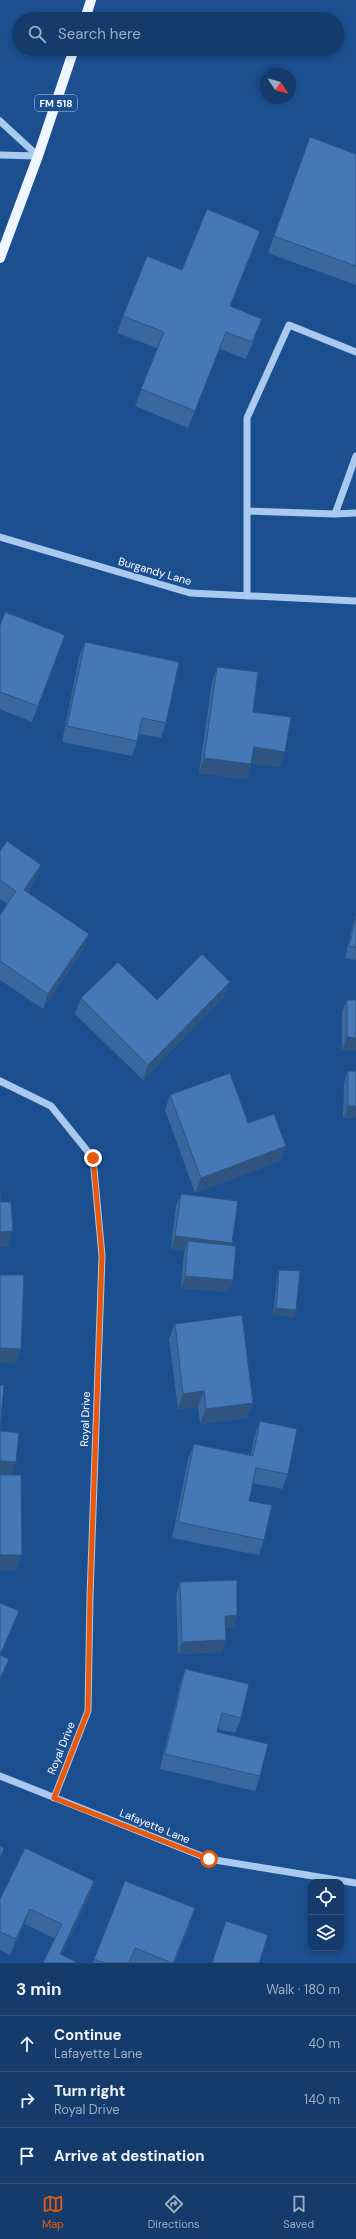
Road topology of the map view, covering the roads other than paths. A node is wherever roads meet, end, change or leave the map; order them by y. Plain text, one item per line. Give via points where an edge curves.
1 (91, 0) edge
2 (87, 12) edge
3 (72, 56) edge
4 (0, 121) edge
5 (0, 155) edge
6 (38, 156) junction
7 (0, 258) edge
8 (356, 352) edge
9 (356, 456) edge
10 (247, 511) junction
11 (356, 513) edge
12 (336, 514) junction
13 (0, 538) edge
14 (247, 596) junction
15 (356, 601) edge
16 (0, 1081) edge
17 (0, 1776) edge
18 (54, 1798) junction
19 (356, 1883) edge

1 - 2 main road
3 - 6 main road, FM 518
4 - 6 street
5 - 6 street
6 - 7 main road, FM 518
8 - 10 street via 289,325 247,418
9 - 12 street
10 - 12 street
10 - 14 street
11 - 12 street
13 - 14 street, Burgandy Lane via 190,594
14 - 15 street, Burgandy Lane
16 - 18 street, Royal Drive via 51,1106 93,1158 102,1256 88,1711
17 - 18 street, Lafayette Lane
18 - 19 street, Lafayette Lane via 209,1859

